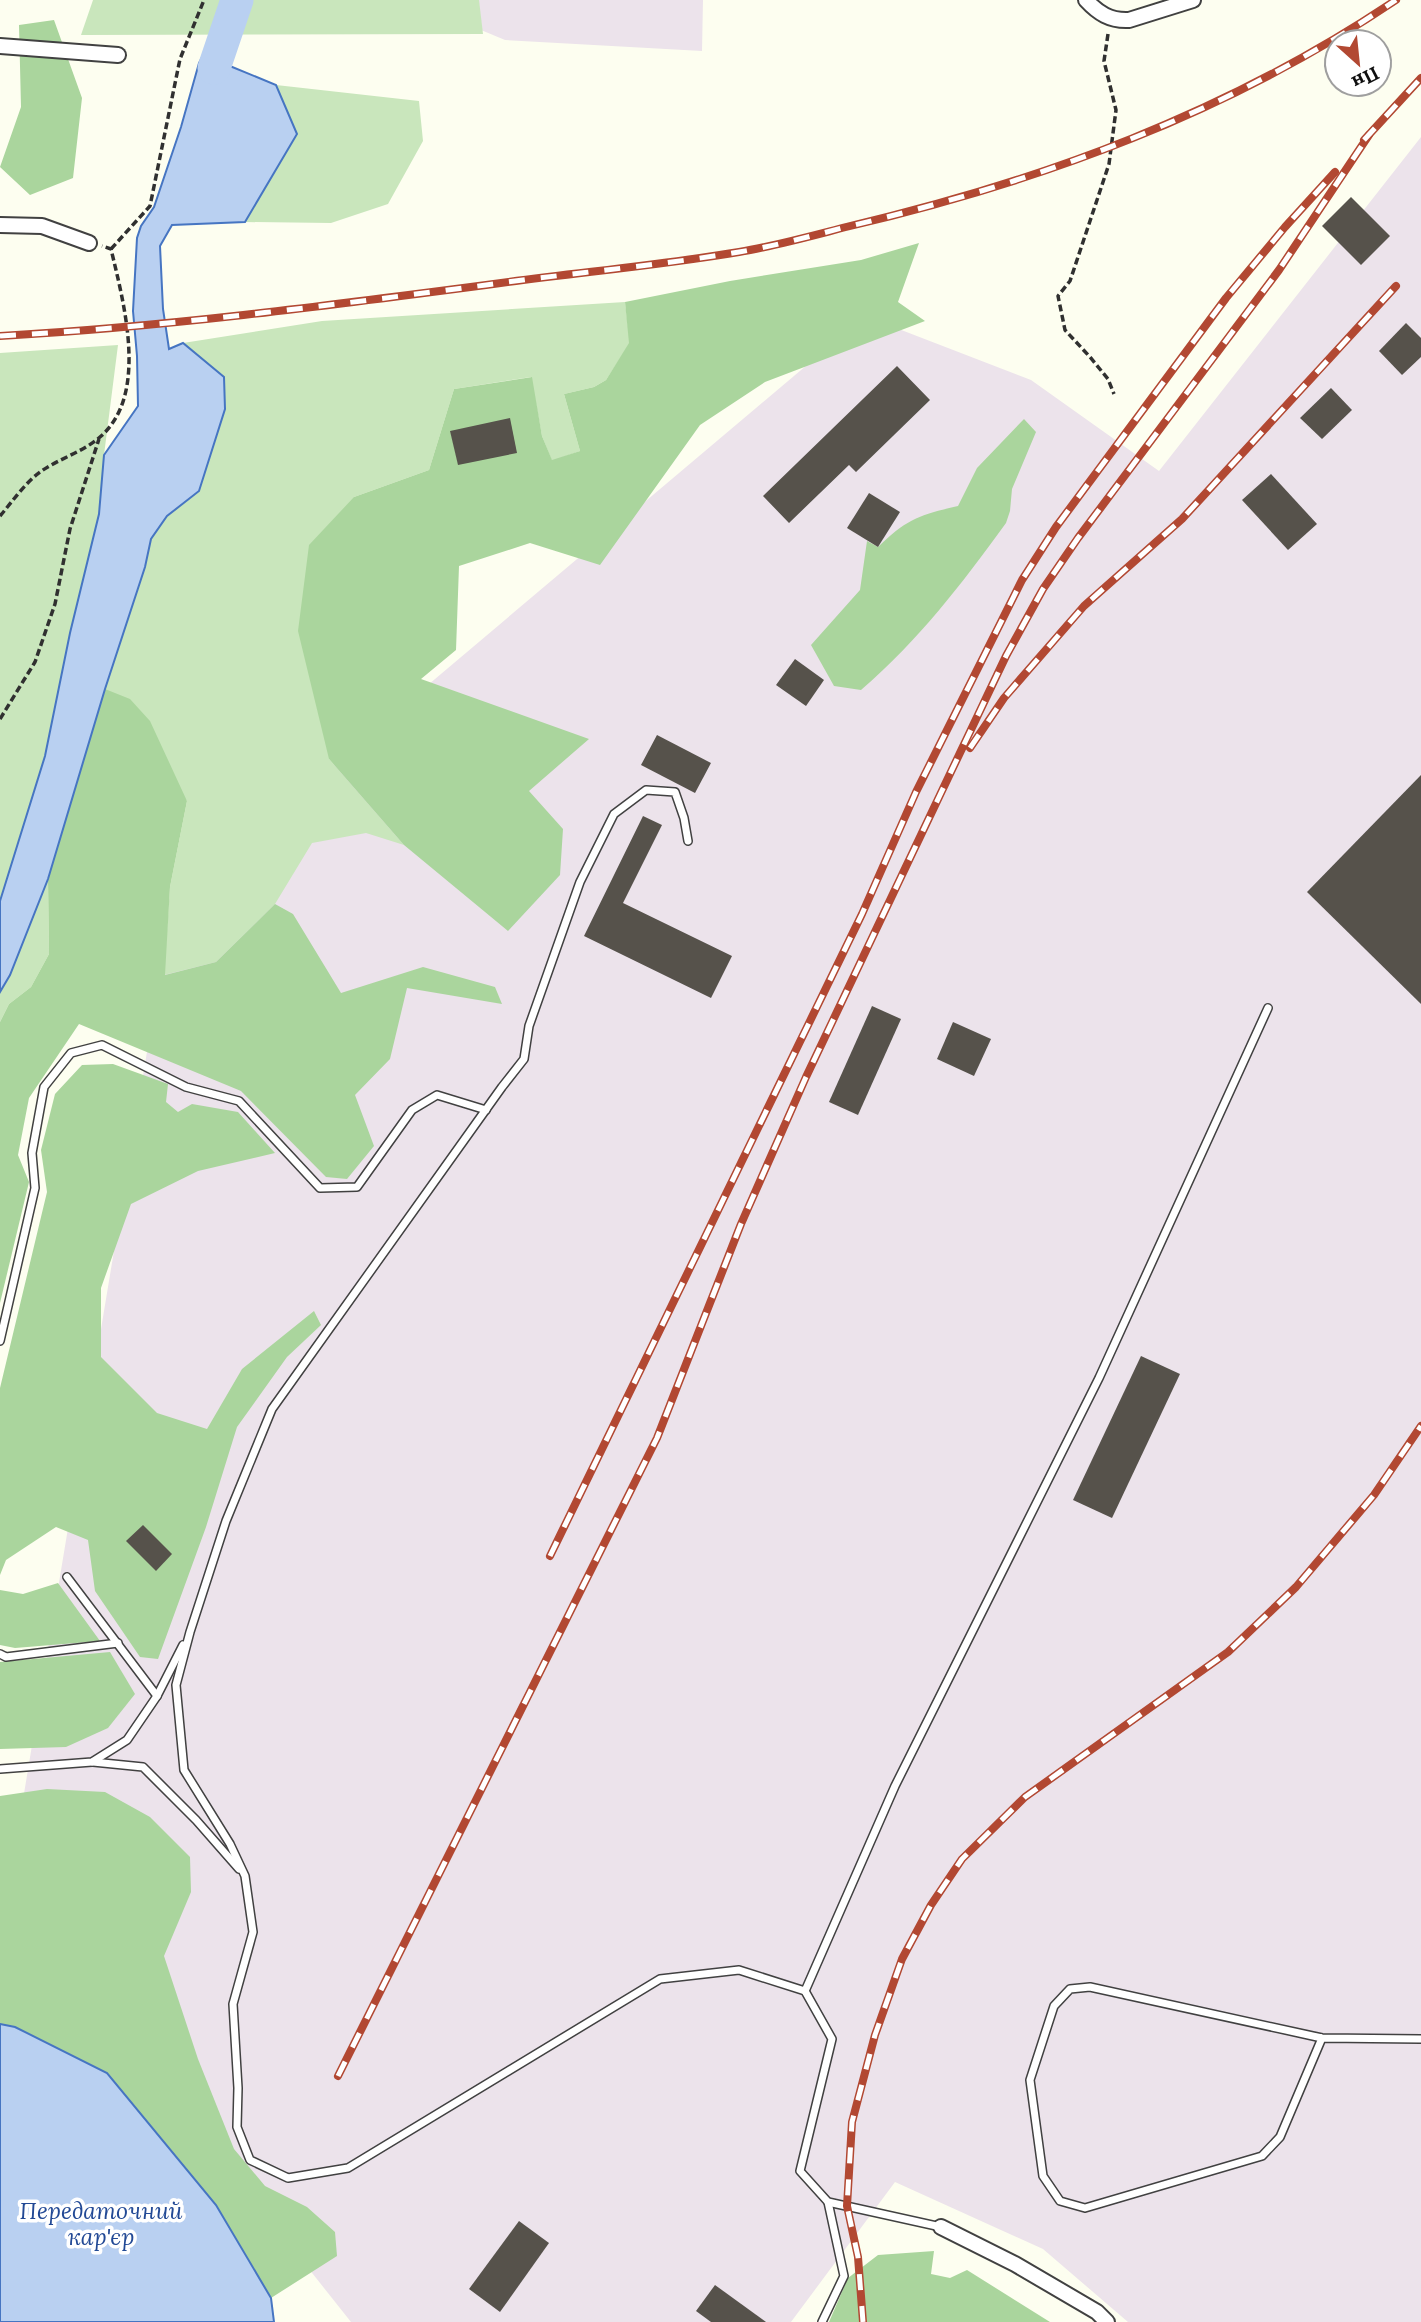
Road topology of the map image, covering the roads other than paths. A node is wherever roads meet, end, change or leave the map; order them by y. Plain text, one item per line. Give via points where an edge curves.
1 (1086, 0) edge
2 (1193, 0) edge
3 (0, 46) edge
4 (118, 55) dead end
5 (0, 225) edge
6 (89, 243) road end
7 (688, 841) dead end
8 (1268, 1008) dead end
9 (485, 1110) junction
10 (0, 1340) edge
11 (68, 1577) dead end
12 (190, 1632) junction
13 (118, 1643) junction
14 (0, 1654) edge
15 (157, 1696) junction
16 (92, 1762) junction
17 (0, 1769) edge
18 (245, 1876) junction
19 (805, 1991) junction
20 (1322, 2038) junction
21 (1421, 2039) edge
22 (828, 2202) junction
23 (941, 2227) joint
24 (822, 2322) edge
25 (1107, 2322) edge

1 - 2 street via 1110,18 1129,20
3 - 4 street
5 - 6 street via 42,226
7 - 9 lane via 675,792 646,790 614,814 580,882 529,1026 524,1059
8 - 19 lane via 1098,1378 895,1786
9 - 10 lane via 438,1096 412,1110 357,1187 320,1188 239,1101 186,1087 102,1045 72,1053 44,1087 32,1153 35,1188
9 - 12 lane via 271,1409 226,1521
11 - 13 lane
12 - 15 lane
12 - 18 lane via 176,1685 184,1770
13 - 14 lane via 6,1657
13 - 15 lane
15 - 16 lane via 127,1740
16 - 17 lane
16 - 18 lane via 143,1767
18 - 19 lane via 253,1932 233,2004 237,2127 250,2160 288,2178 348,2168 660,1979 739,1970
19 - 22 lane via 832,2039 800,2171
20 - 20 lane via 1280,2137 1262,2156 1085,2208 1060,2201 1043,2176 1030,2080 1054,2006 1070,1989 1090,1987
20 - 21 lane
22 - 23 lane
22 - 24 lane via 844,2276
23 - 25 street via 1015,2263

